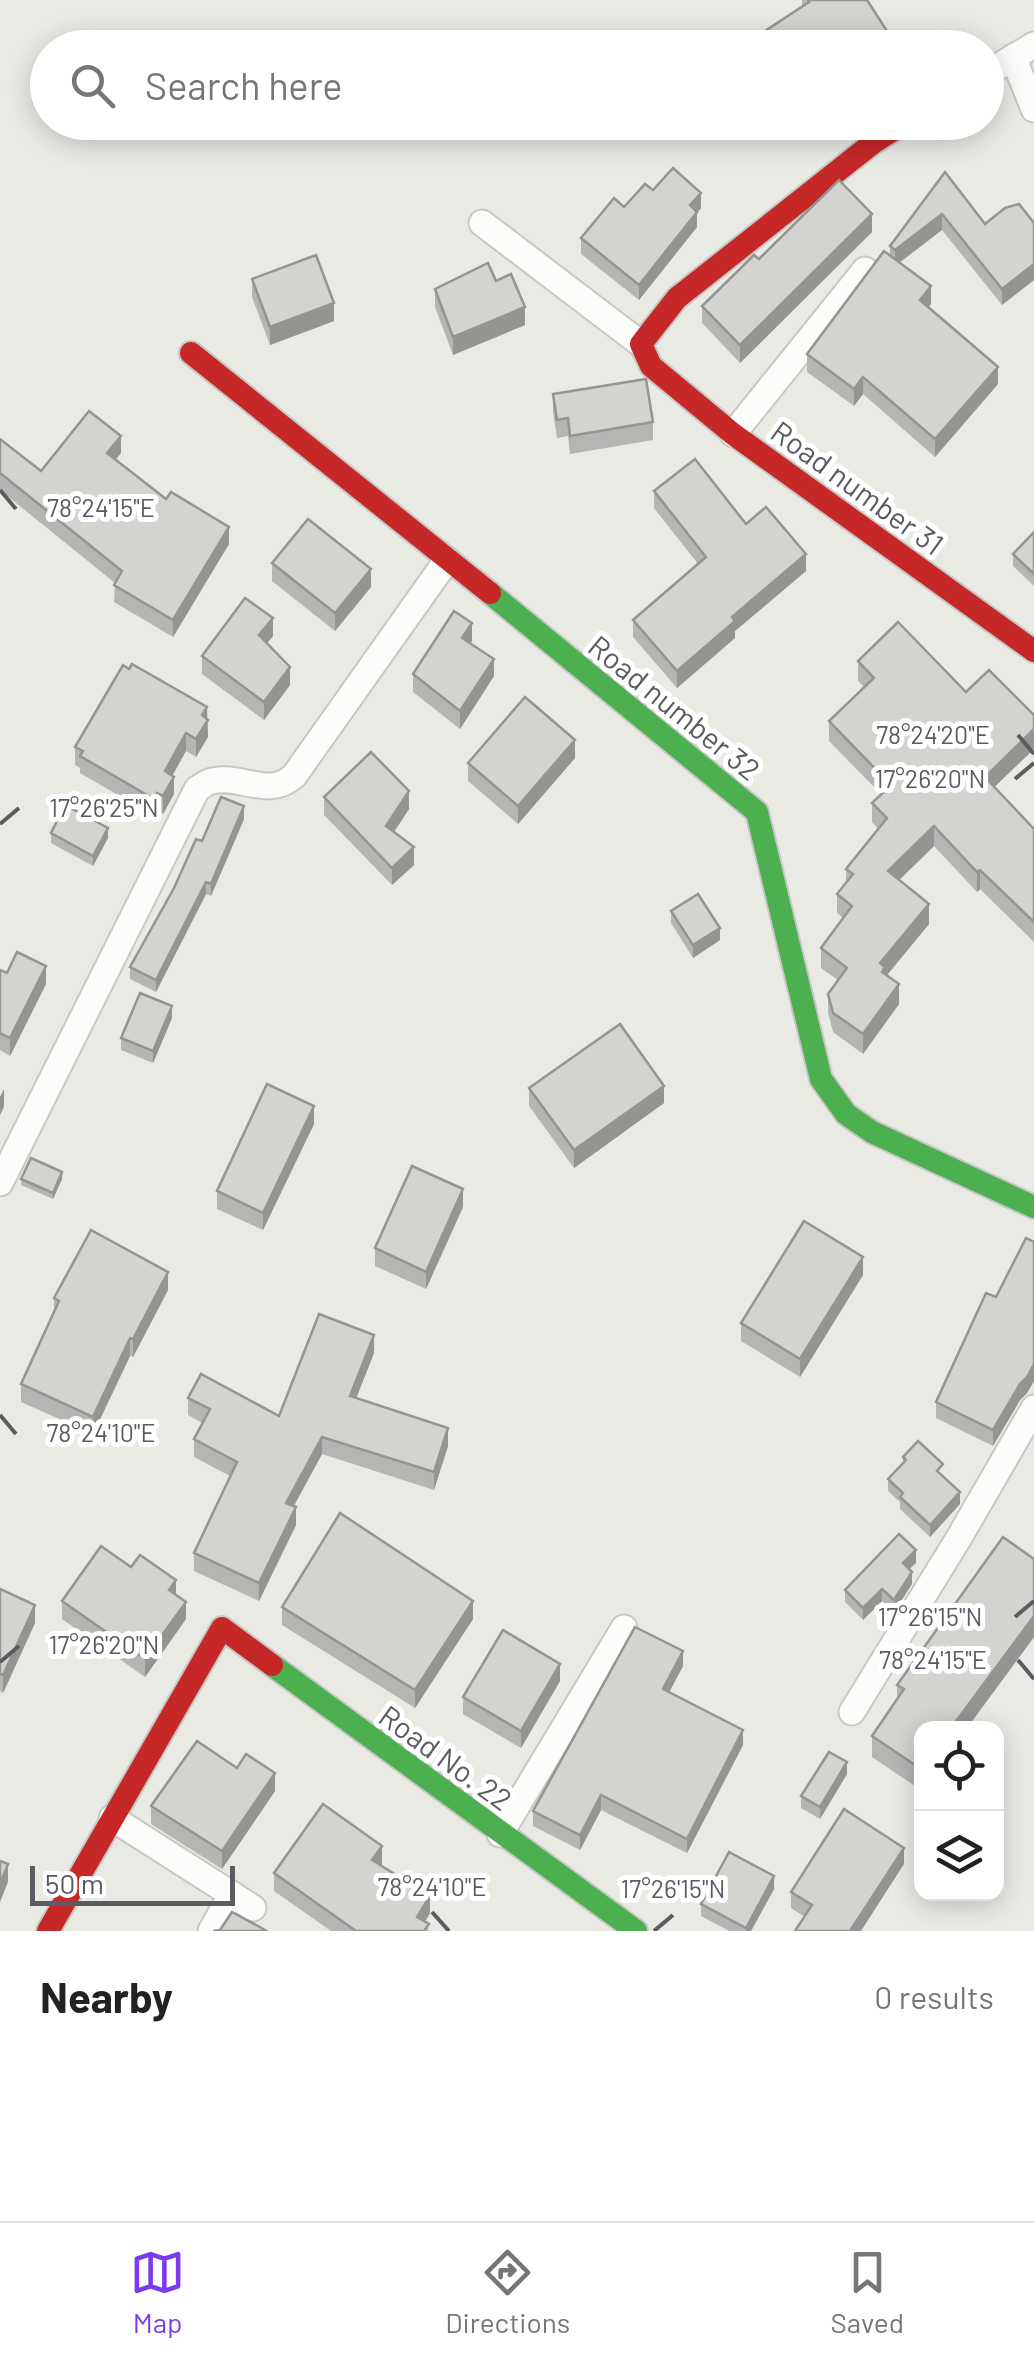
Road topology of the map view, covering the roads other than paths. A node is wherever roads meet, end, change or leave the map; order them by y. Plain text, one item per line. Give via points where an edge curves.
1 (1024, 51) edge
2 (1034, 109) edge
3 (878, 140) edge
4 (482, 224) dead end
5 (864, 270) edge
6 (191, 354) dead end
7 (646, 355) junction
8 (733, 434) junction
9 (446, 560) junction
10 (1034, 651) edge
11 (0, 1183) edge
12 (1034, 1207) edge
13 (1034, 1408) edge
14 (624, 1628) dead end
15 (852, 1712) dead end
16 (112, 1818) junction
17 (500, 1834) junction
18 (598, 1903) junction
19 (48, 1931) edge
20 (211, 1931) edge
21 (590, 1931) edge
22 (636, 1931) edge

1 - 2 street
3 - 7 street via 676,298
4 - 7 street
5 - 8 street
6 - 9 street, Road number 32
7 - 8 street, Road number 31
8 - 10 street, Road number 31
9 - 11 street via 294,776 274,787 214,780 197,788
9 - 12 street, Road number 32 via 757,812 821,1079 846,1114
13 - 15 street
14 - 17 street
16 - 17 street, Road No. 22 via 222,1628
16 - 19 street
16 - 20 street via 242,1901
17 - 18 street, Road No. 22
18 - 21 street
18 - 22 street, Road No. 22

